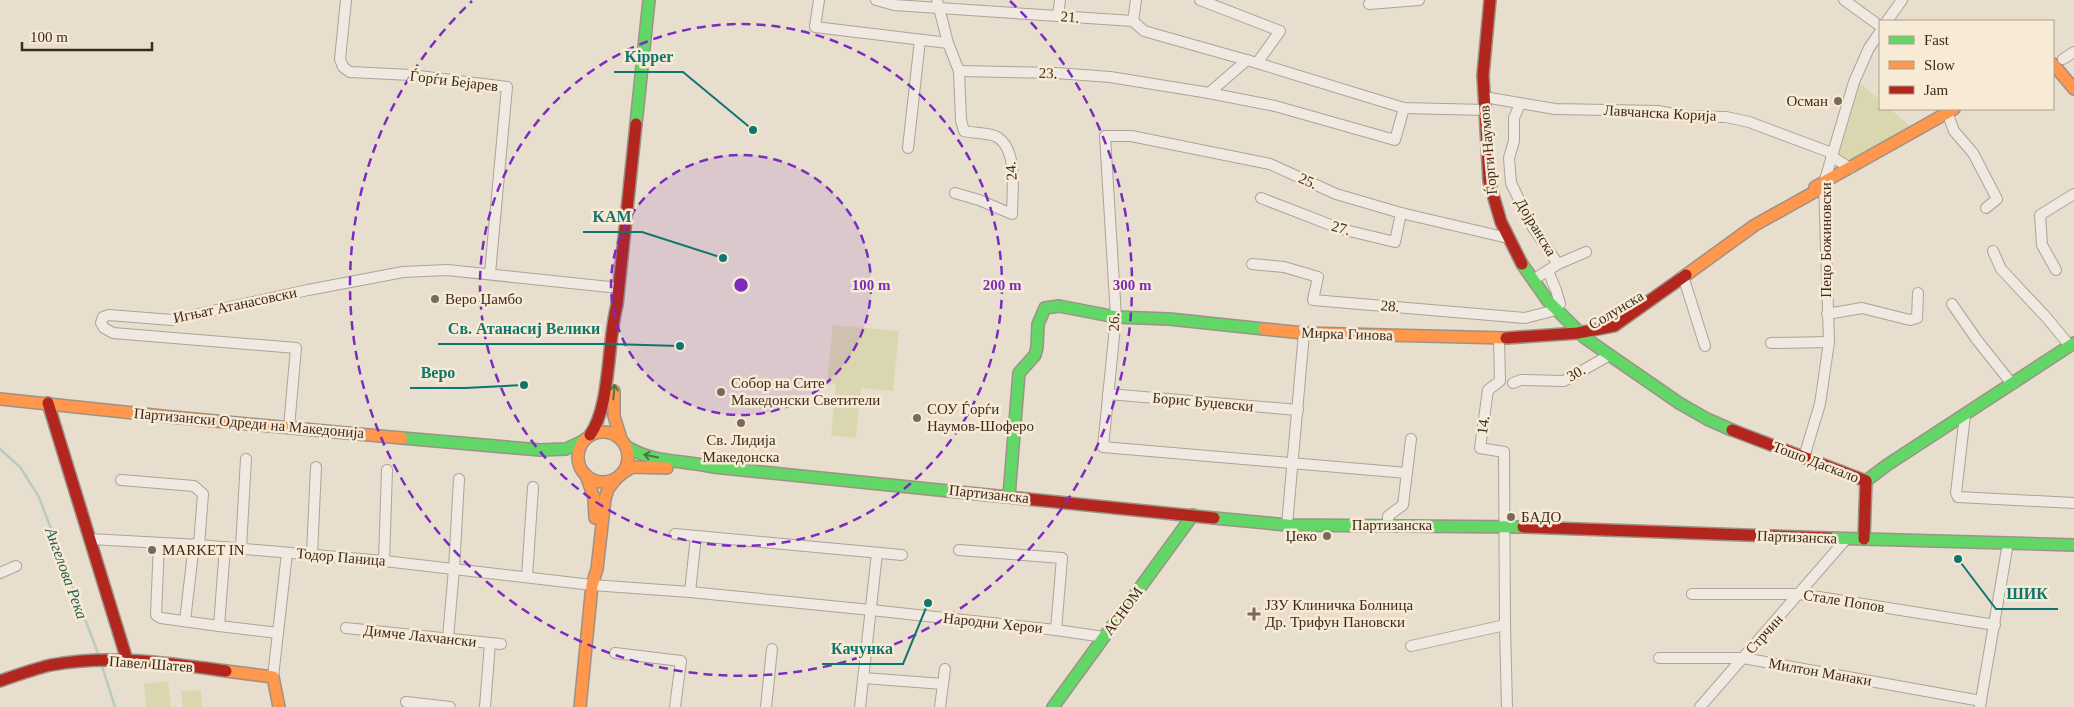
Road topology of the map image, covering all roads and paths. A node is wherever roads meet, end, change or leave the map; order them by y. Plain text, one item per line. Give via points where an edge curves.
1 (346, 0) edge
2 (649, 0) edge
3 (819, 0) edge
4 (876, 0) edge
5 (1060, 0) edge
6 (1136, 0) edge
7 (1200, 0) edge
8 (1419, 0) edge
9 (1490, 0) edge
10 (1844, 0) edge
11 (1902, 0) edge
12 (938, 4) edge
13 (1369, 4) dead end
14 (1058, 16) junction
15 (1888, 20) edge
16 (1133, 21) junction
17 (1879, 25) edge
18 (1879, 33) edge
19 (920, 40) junction
20 (948, 43) junction
21 (2074, 52) edge
22 (1252, 61) junction
23 (2056, 62) edge
24 (959, 70) junction
25 (2074, 74) edge
26 (2074, 89) edge
27 (1209, 93) junction
28 (1484, 97) junction
29 (1520, 104) junction
30 (1404, 108) junction
31 (1486, 110) junction
32 (1951, 111) edge
33 (1105, 136) joint
34 (908, 148) dead end
35 (1831, 154) junction
36 (1850, 168) junction
37 (1824, 183) junction
38 (955, 193) dead end
39 (2074, 194) edge
40 (1261, 198) dead end
41 (1986, 208) dead end
42 (1401, 213) junction
43 (1508, 238) junction
44 (1992, 251) dead end
45 (1586, 252) dead end
46 (1252, 264) dead end
47 (1558, 264) junction
48 (2056, 270) dead end
49 (1548, 271) junction
50 (490, 274) junction
51 (1684, 276) junction
52 (1533, 280) junction
53 (619, 288) junction
54 (1918, 293) dead end
55 (1952, 304) dead end
56 (618, 305) junction
57 (1556, 310) junction
58 (1827, 314) junction
59 (1116, 317) junction
60 (1304, 333) junction
61 (1578, 333) junction
62 (1499, 339) junction
63 (1829, 342) junction
64 (1770, 344) dead end
65 (2072, 345) edge
66 (1705, 346) dead end
67 (1608, 356) junction
68 (1513, 383) dead end
69 (2012, 384) junction
70 (1108, 394) junction
71 (0, 399) edge
72 (48, 403) junction
73 (1298, 410) junction
74 (1964, 415) junction
75 (289, 426) junction
76 (586, 438) junction
77 (1411, 439) dead end
78 (624, 442) junction
79 (499, 445) junction
80 (1804, 457) junction
81 (246, 459) dead end
82 (1294, 464) junction
83 (316, 467) dead end
84 (713, 467) junction
85 (387, 470) dead end
86 (583, 471) junction
87 (1407, 473) junction
88 (619, 476) junction
89 (459, 479) dead end
90 (121, 480) dead end
91 (1866, 481) junction
92 (533, 487) dead end
93 (1009, 496) junction
94 (2074, 503) edge
95 (1193, 515) junction
96 (1287, 524) junction
97 (1388, 525) junction
98 (1505, 526) junction
99 (675, 534) dead end
100 (696, 536) junction
101 (1847, 538) junction
102 (90, 539) junction
103 (1864, 539) junction
104 (159, 543) junction
105 (2008, 543) junction
106 (197, 545) junction
107 (2074, 545) edge
108 (224, 547) junction
109 (241, 548) junction
110 (959, 550) dead end
111 (877, 552) junction
112 (287, 553) junction
113 (312, 554) junction
114 (902, 555) dead end
115 (384, 560) junction
116 (16, 566) dead end
117 (454, 570) junction
118 (0, 573) edge
119 (526, 577) junction
120 (592, 585) junction
121 (690, 592) junction
122 (1692, 594) dead end
123 (1800, 594) junction
124 (870, 610) junction
125 (185, 621) junction
126 (1505, 625) junction
127 (1995, 625) junction
128 (219, 626) junction
129 (346, 628) dead end
130 (1056, 630) junction
131 (278, 633) junction
132 (1104, 637) junction
133 (448, 638) junction
134 (1411, 646) dead end
135 (772, 649) dead end
136 (615, 652) dead end
137 (1659, 658) dead end
138 (1743, 658) junction
139 (127, 660) junction
140 (945, 670) dead end
141 (273, 676) junction
142 (864, 678) junction
143 (0, 681) edge
144 (943, 684) junction
145 (406, 702) dead end
146 (1980, 704) edge
147 (279, 707) edge
148 (450, 707) edge
149 (485, 707) edge
150 (580, 707) edge
151 (675, 707) edge
152 (766, 707) edge
153 (860, 707) edge
154 (940, 707) edge
155 (1053, 707) edge
156 (1507, 707) edge
157 (1700, 707) edge

1 - 50 street, Ѓорѓи Бејарев via 340,59 350,72 411,75 507,87
2 - 53 street
3 - 19 street via 815,27
4 - 12 street, 21. via 894,5
5 - 14 street
6 - 16 street
7 - 22 street via 1280,31
8 - 13 street
9 - 28 street, Ѓорги Наумов
10 - 17 street
11 - 15 street
12 - 14 street, 21.
12 - 20 street
14 - 16 street, 21.
16 - 22 street, 21. via 1144,31
18 - 35 street, Пецо Божиновски via 1854,82
19 - 20 street
19 - 34 street
20 - 24 street
21 - 23 street
22 - 27 street
22 - 30 street, 21.
23 - 25 street
23 - 26 street
24 - 27 street, 23. via 1110,77
24 - 38 street, 24. via 964,131 995,136 1007,146 1012,163 1012,214
27 - 30 street, 23. via 1275,106 1395,140
28 - 29 street, Лавчанска Корија
28 - 31 street, Ѓорги Наумов
29 - 35 street, Лавчанска Корија via 1555,109 1658,111 1684,116 1726,117 1750,122
29 - 47 street, Дојранска via 1514,118 1514,141 1509,158 1511,183 1532,226
30 - 31 street, 21.
31 - 43 street, Ѓорги Наумов via 1489,182 1498,217
32 - 36 street, Солунска
32 - 41 street via 1954,131 1973,153 1997,199
33 - 42 street, 25. via 1131,136 1270,164 1336,194
33 - 59 street, 26.
35 - 36 street, Лавчанска Корија
35 - 37 street, Пецо Божиновски
36 - 37 street, Солунска
37 - 51 street, Солунска via 1816,192 1754,225
37 - 58 street, Пецо Божиновски
37 - 61 street, Солунска via 1751,217 1608,318
39 - 48 street via 2040,216 2042,245
40 - 42 street, 27. via 1341,229 1395,242
42 - 43 street, 25.
43 - 52 street, Ѓорги Наумов
44 - 65 street via 2000,269
45 - 47 street
46 - 57 street, 28. via 1284,267 1318,277 1313,300 1525,318
47 - 49 street, Дојранска
49 - 52 street, Дојранска
49 - 57 street via 1560,304
50 - 53 street, Игњат Атанасовски
50 - 75 street, Игњат Атанасовски via 447,270 403,272 172,320 104,317 101,323 113,333 296,348
51 - 61 street, Солунска via 1614,326
51 - 66 street
52 - 57 street, Ѓорги Наумов
53 - 56 street
54 - 58 street via 1917,318 1910,320 1862,308
55 - 69 street
56 - 76 street via 612,323 602,409 598,424
78 -> 56 street via 614,424 612,409 621,326
57 - 61 street, Ѓорги Наумов
58 - 63 street, Пецо Божиновски
59 - 60 street, Мирка Гинова via 1169,319
59 - 70 street, 26.
59 - 93 street, Мирка Гинова via 1052,306 1040,314 1037,353 1019,373
60 - 62 street, Мирка Гинова
60 - 73 street
61 - 62 street, Мирка Гинова
61 - 67 street, Тошо Даскало
62 - 98 street, 14. via 1500,381 1488,390 1480,448 1504,452
63 - 64 street
63 - 80 street, Пецо Божиновски via 1820,404
65 - 69 street, Тошо Даскало
67 - 68 street, 30. via 1564,381 1521,380
67 - 80 street, Тошо Даскало via 1707,419
69 - 74 street, Тошо Даскало
70 - 73 street, Борис Буџевски
70 - 82 street, 26. via 1103,447
71 - 72 street, Партизански Одреди на Македонија
72 - 75 street, Партизански Одреди на Македонија
72 - 102 street
73 - 82 street
74 - 91 street, Тошо Даскало
74 - 94 street via 1958,497
75 - 79 street, Партизански Одреди на Македонија
76 - 78 street via 606,432
76 - 79 street, Партизански Одреди на Македонија via 566,449 540,450
76 - 86 street via 578,454
77 - 87 street
84 -> 78 street, Партизанска via 648,456 634,452
78 - 88 street via 628,460
79 - 86 street, Партизански Одреди на Македонија via 564,458
80 - 91 street, Тошо Даскало
81 - 109 street
82 - 87 street
82 - 96 street
83 - 113 street
84 - 88 street, Партизанска via 632,467
84 - 93 street, Партизанска
85 - 115 street
86 - 88 street via 600,482
86 - 120 street via 596,508 590,567
87 - 97 street via 1403,505 1388,516
88 - 120 street via 608,489 605,499 597,569
89 - 117 street
90 - 106 street via 199,489 203,494
91 - 103 street
92 - 119 street
93 - 95 street, Партизанска
95 - 96 street, Партизанска
95 - 132 street, АСНОМ
96 - 97 street, Партизанска
97 - 98 street, Партизанска
98 - 101 street, Партизанска
98 - 126 street
99 - 100 street
100 - 111 street
100 - 121 street
101 - 103 street, Партизанска
101 - 123 street, Стрчин
102 - 104 street, Тодор Паница
102 - 139 street
103 - 105 street, Партизанска
104 - 106 street, Тодор Паница
104 - 125 street via 156,615
105 - 107 street, Партизанска
105 - 127 street
106 - 108 street, Тодор Паница
106 - 125 street
108 - 109 street, Тодор Паница
108 - 128 street
109 - 112 street, Тодор Паница
110 - 130 street, Народни Херои via 1062,558
111 - 114 street
111 - 124 street
112 - 113 street, Тодор Паница
112 - 131 street
113 - 115 street, Тодор Паница
115 - 117 street, Тодор Паница
116 - 118 street
117 - 119 street, Тодор Паница
117 - 133 street
119 - 120 street, Тодор Паница
120 - 121 street, Народни Херои
120 - 150 street
121 - 124 street, Народни Херои
122 - 123 street, Стале Попов
123 - 127 street, Стале Попов
123 - 138 street, Стрчин
124 - 130 street, Народни Херои
124 - 142 street
125 - 128 street
126 - 134 street
126 - 156 street
127 - 146 street
128 - 131 street
129 - 133 street, Димче Лахчански
130 - 132 street, Народни Херои
131 - 141 street
132 - 155 street, АСНОМ
133 - 149 street, Димче Лахчански via 495,644
135 - 152 street
136 - 151 street via 681,661
137 - 138 street, Милтон Манаки
138 - 146 street, Милтон Манаки
138 - 157 street, Стрчин
139 - 141 street, Павел Шатев
139 - 143 street, Павел Шатев via 51,665
140 - 144 street
141 - 147 street
142 - 144 street
142 - 153 street
144 - 154 street
145 - 148 street

